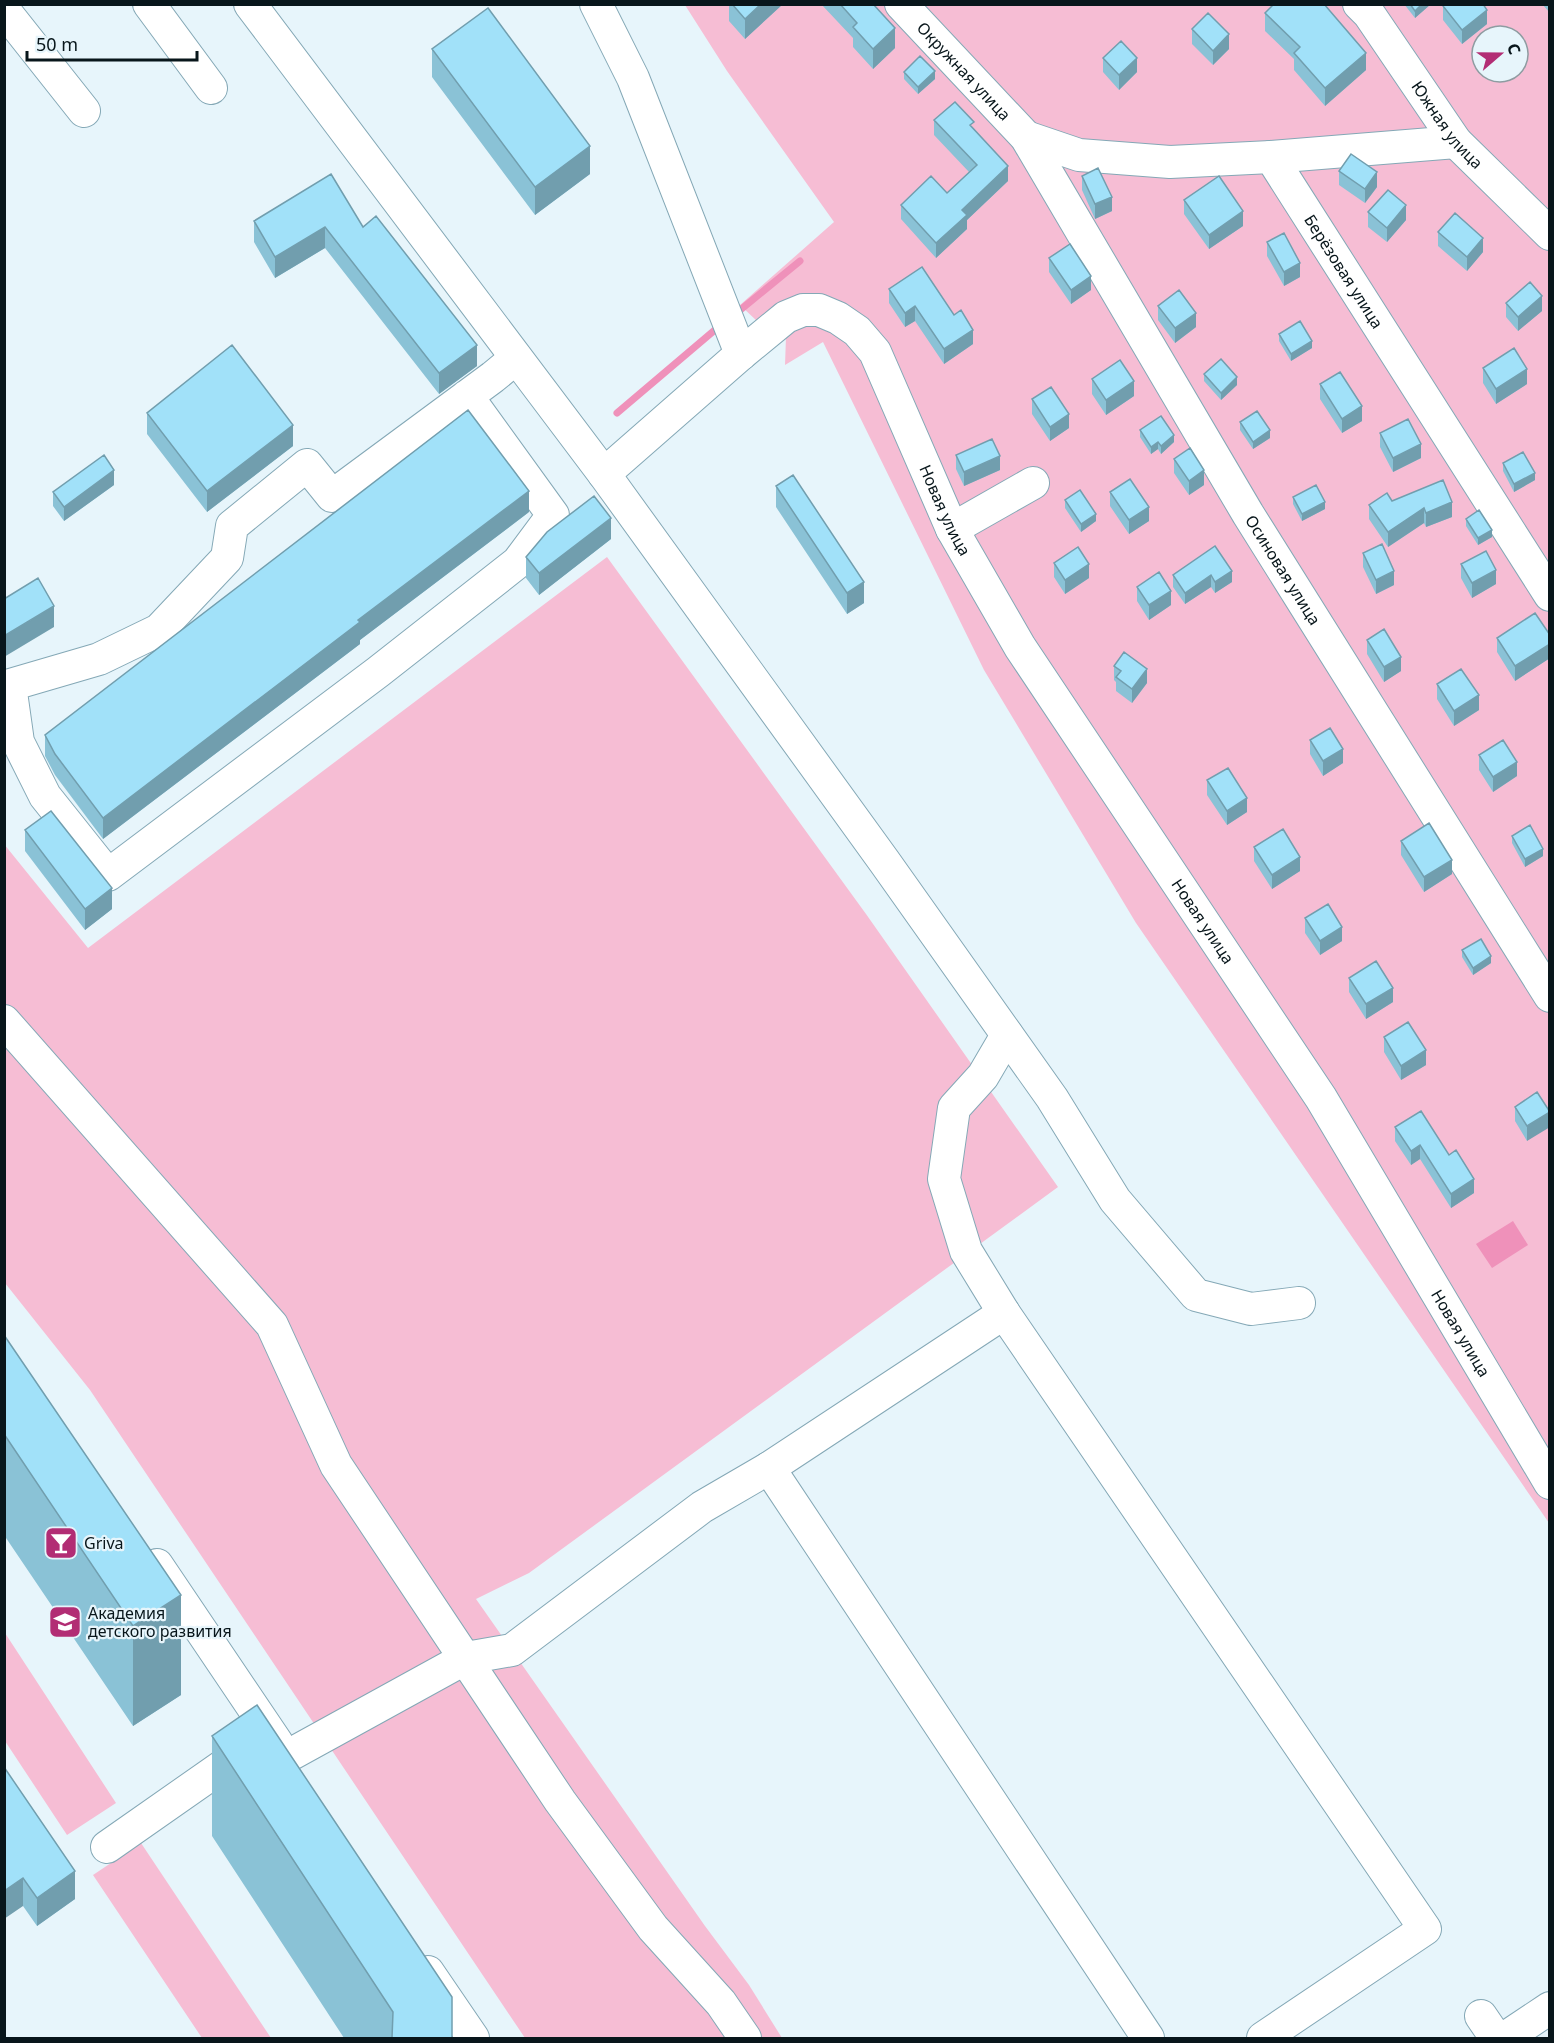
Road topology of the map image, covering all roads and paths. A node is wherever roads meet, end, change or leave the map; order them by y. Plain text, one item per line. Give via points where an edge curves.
1 (149, 4) edge
2 (250, 4) edge
3 (596, 4) edge
4 (902, 4) edge
5 (1359, 4) edge
6 (4, 10) edge
7 (211, 88) dead end
8 (84, 111) dead end
9 (1026, 137) junction
10 (1456, 142) junction
11 (1271, 157) junction
12 (1550, 234) edge
13 (741, 354) junction
14 (516, 358) junction
15 (467, 396) junction
16 (604, 474) junction
17 (1034, 483) dead end
18 (952, 529) junction
19 (1550, 595) edge
20 (1550, 996) edge
21 (4, 1021) edge
22 (1007, 1035) junction
23 (1299, 1303) dead end
24 (1004, 1313) junction
25 (769, 1468) junction
26 (1550, 1483) edge
27 (144, 1546) edge
28 (465, 1659) junction
29 (285, 1755) junction
30 (107, 1847) dead end
31 (415, 1951) edge
32 (1550, 2008) edge
33 (473, 2038) edge
34 (745, 2038) edge
35 (1148, 2038) edge
36 (1263, 2038) edge
37 (1505, 2038) edge

1 - 7 street
2 - 14 street
3 - 13 street via 633,78
4 - 9 street, Окружная улица
5 - 10 street, Южная улица
6 - 8 street
9 - 11 street via 1090,156 1170,162
9 - 20 street, Осиновая улица via 1248,514
10 - 11 street
10 - 12 street, Южная улица
11 - 19 street, Берёзовая улица
13 - 16 street, Новая улица
13 - 18 street, Новая улица via 786,317 803,310 819,310 857,331 875,352
14 - 15 street
14 - 16 street
15 - 15 street via 332,496 308,465 232,526 227,558 159,630 99,659 10,685 18,742 45,796 108,875 518,562 553,515
16 - 22 street
17 - 18 street
18 - 26 street, Новая улица via 1020,647 1321,1098
21 - 28 street via 272,1325 336,1466
22 - 23 street via 1052,1098 1115,1200 1196,1295 1251,1309
22 - 24 street via 983,1076 954,1108 944,1179 966,1251
24 - 25 street
24 - 36 street via 1425,1929
25 - 28 street via 702,1506 512,1650
25 - 35 street
27 - 29 street
28 - 29 street
28 - 34 street via 653,1928 721,2003
29 - 30 street
31 - 33 street
32 - 37 street

